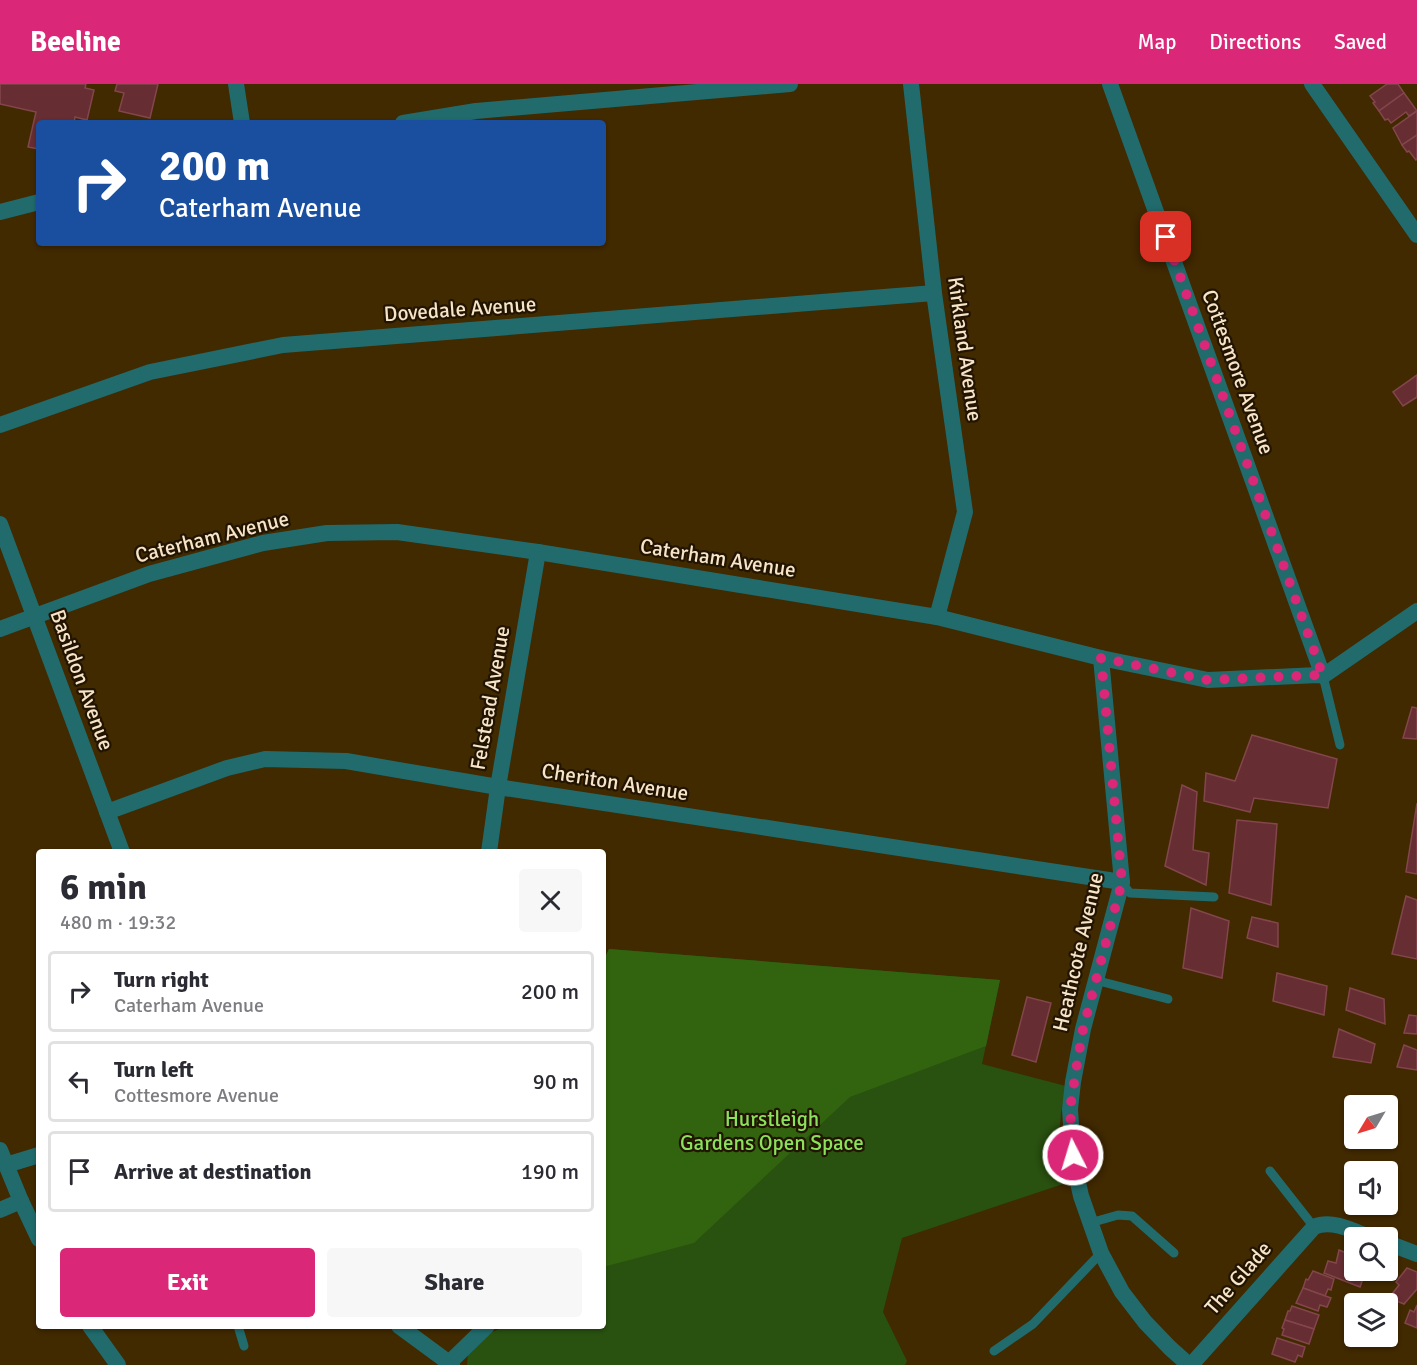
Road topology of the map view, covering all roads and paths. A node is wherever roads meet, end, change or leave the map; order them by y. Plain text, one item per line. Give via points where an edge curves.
1 (236, 84) edge
2 (790, 84) edge
3 (911, 84) edge
4 (1110, 84) edge
5 (1312, 84) edge
6 (242, 120) edge
7 (422, 120) edge
8 (36, 203) edge
9 (0, 212) edge
10 (1417, 235) edge
11 (934, 293) junction
12 (0, 425) edge
13 (0, 524) edge
14 (538, 552) junction
15 (1417, 611) edge
16 (35, 616) junction
17 (937, 617) junction
18 (0, 629) edge
19 (1101, 658) junction
20 (1323, 676) junction
21 (1340, 745) dead end
22 (498, 787) junction
23 (107, 812) junction
24 (121, 849) edge
25 (489, 849) edge
26 (1122, 882) junction
27 (1214, 897) dead end
28 (1095, 980) junction
29 (1168, 999) dead end
30 (36, 1155) edge
31 (3, 1157) edge
32 (1270, 1171) dead end
33 (21, 1201) junction
34 (0, 1210) edge
35 (1090, 1223) junction
36 (1318, 1225) junction
37 (1344, 1228) edge
38 (36, 1233) edge
39 (1398, 1247) edge
40 (1101, 1253) junction
41 (1174, 1253) dead end
42 (1417, 1254) edge
43 (92, 1329) edge
44 (239, 1329) edge
45 (403, 1329) edge
46 (484, 1329) edge
47 (244, 1346) dead end
48 (994, 1351) dead end
49 (451, 1364) edge
50 (116, 1365) edge
51 (1190, 1365) edge

1 - 6 street
2 - 7 street via 476,111
3 - 11 street, Kirkland Avenue
4 - 20 street, Cottesmore Avenue
5 - 10 street
8 - 9 street
11 - 12 street, Dovedale Avenue via 283,345 150,372
11 - 17 street, Kirkland Avenue via 965,512
13 - 16 street, Basildon Avenue
14 - 16 street, Caterham Avenue via 397,531 327,533 263,543 149,574
14 - 17 street, Caterham Avenue
14 - 22 street, Felstead Avenue
15 - 20 street
16 - 18 street, Caterham Avenue
16 - 23 street, Basildon Avenue
17 - 19 street, Caterham Avenue
19 - 20 street, Caterham Avenue via 1208,680
19 - 26 street, Heathcote Avenue
20 - 21 lane
22 - 23 street, Cheriton Avenue via 346,761 265,759 227,768
22 - 25 street, Felstead Avenue
22 - 26 street, Cheriton Avenue
23 - 24 street, Basildon Avenue
26 - 27 lane via 1130,893
26 - 28 street, Heathcote Avenue
28 - 29 lane
28 - 35 street, Heathcote Avenue via 1070,1109 1075,1169
30 - 31 street
31 - 33 street
32 - 36 lane
33 - 34 street
33 - 38 street
35 - 40 street, Heathcote Avenue
35 - 41 lane via 1118,1215 1132,1216
36 - 37 street
36 - 51 street, The Glade
39 - 42 street
40 - 48 lane via 1033,1324
40 - 51 street, Heathcote Avenue via 1122,1292 1145,1322
43 - 50 street
44 - 47 lane
45 - 49 street
46 - 49 street

